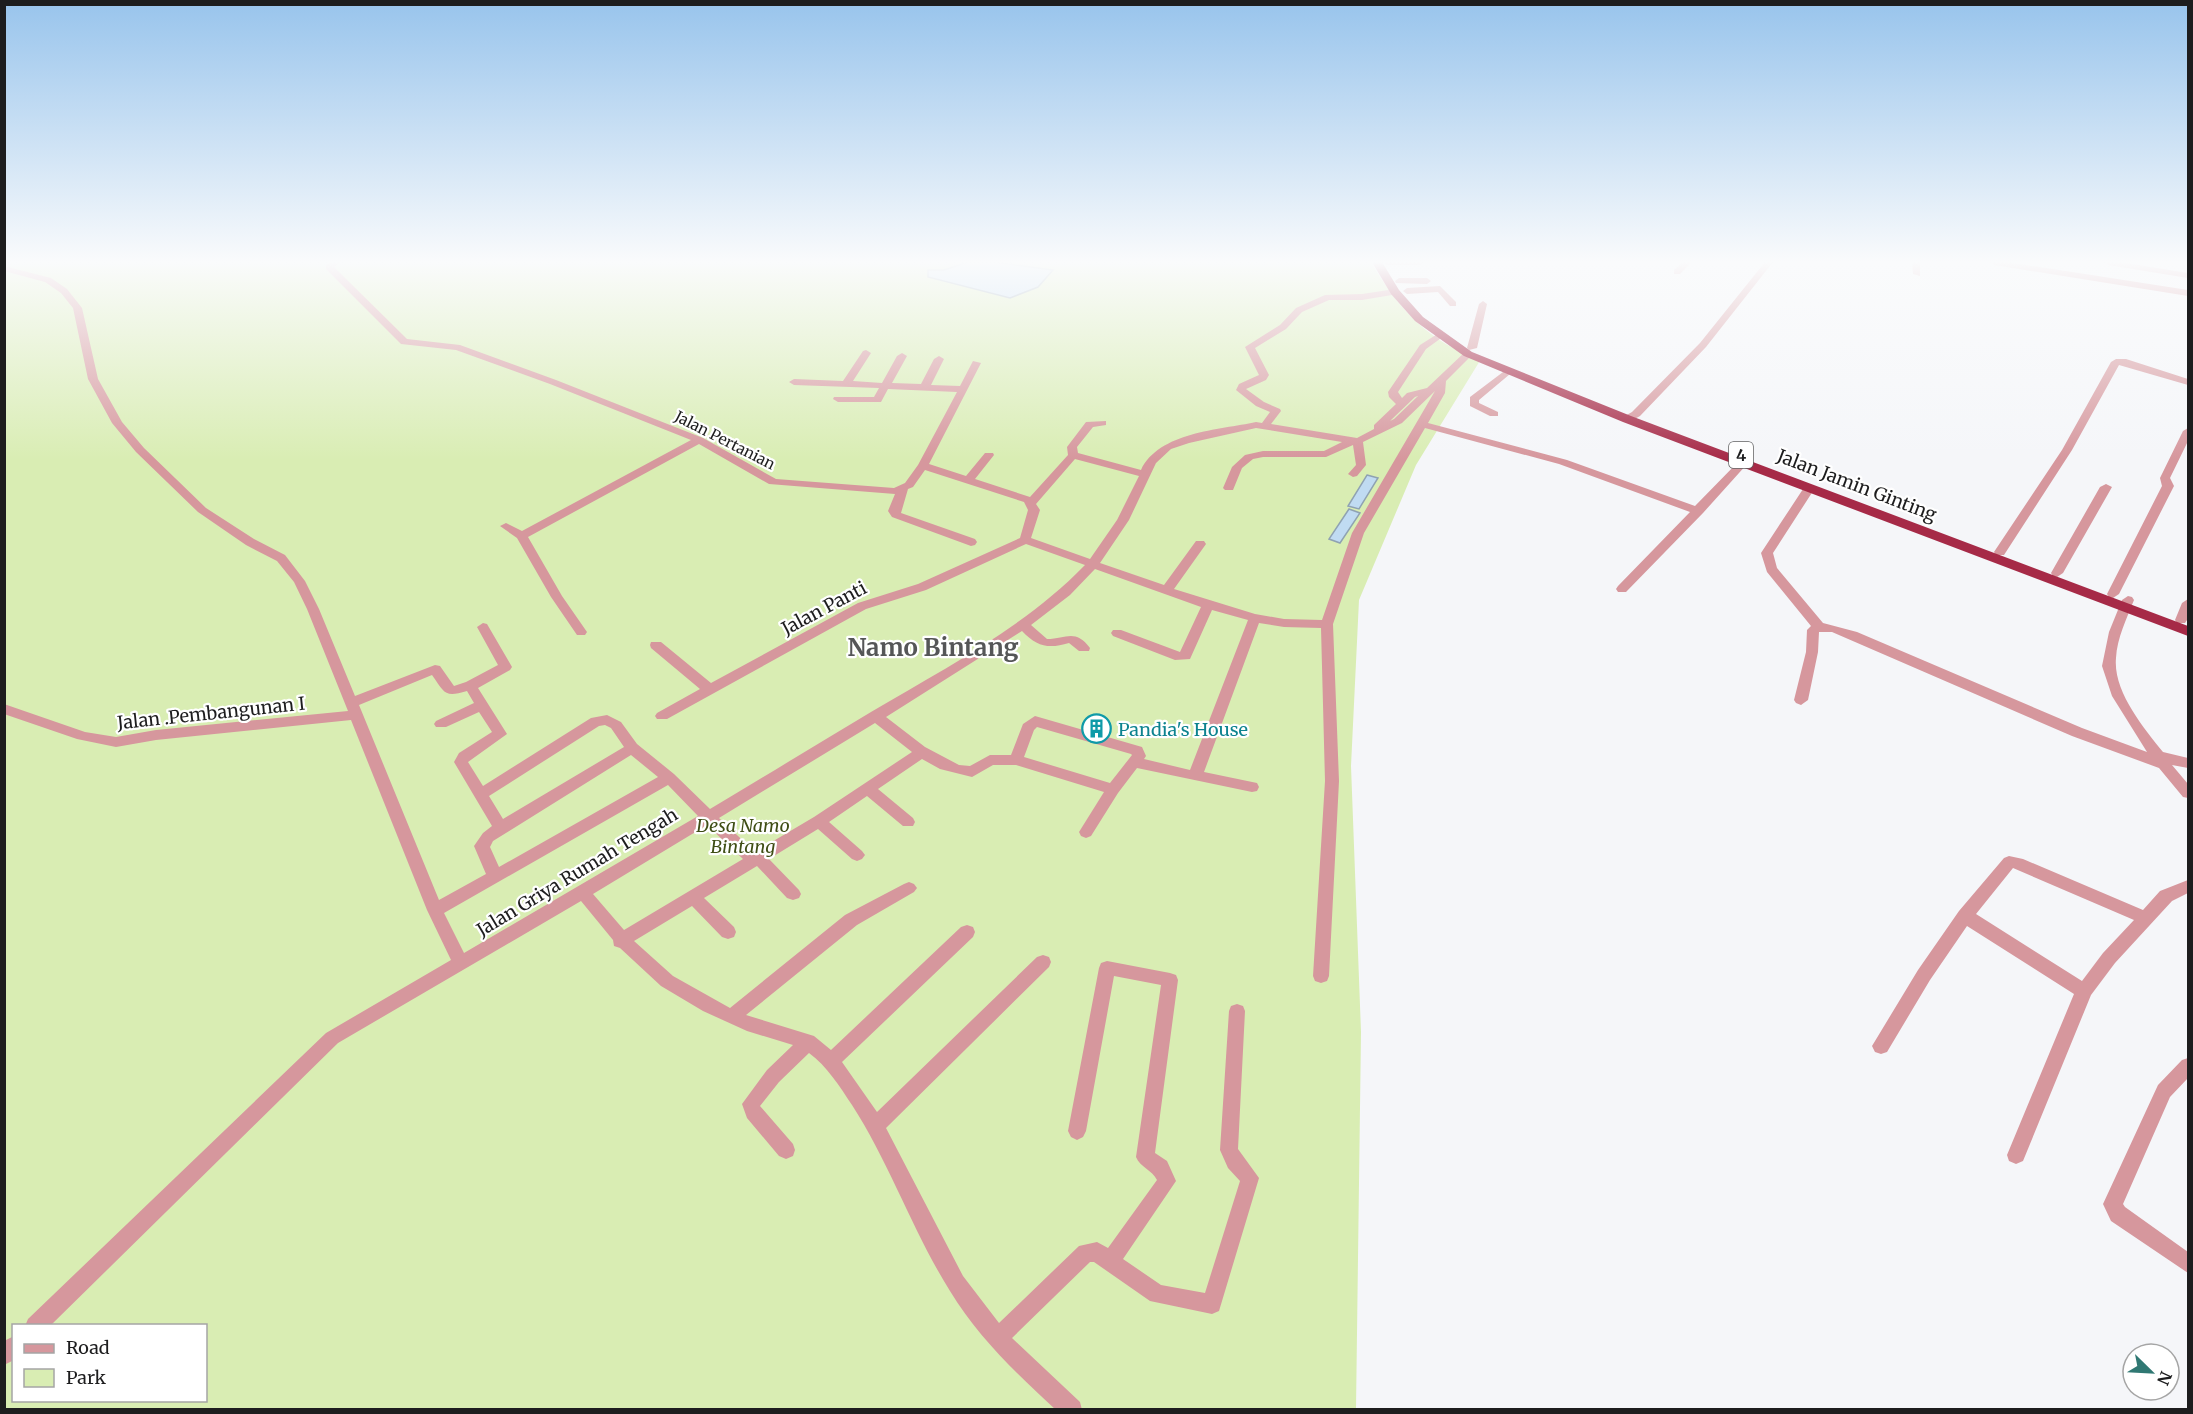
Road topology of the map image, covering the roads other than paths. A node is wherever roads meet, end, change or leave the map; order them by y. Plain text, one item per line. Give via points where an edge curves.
1 (82, 328) edge
2 (390, 328) edge
3 (1281, 328) edge
4 (1430, 328) edge
5 (1442, 328) edge
6 (1476, 328) edge
7 (1717, 328) edge
8 (1439, 336) junction
9 (1470, 351) junction
10 (866, 353) dead end
11 (902, 356) dead end
12 (939, 359) dead end
13 (976, 363) dead end
14 (1507, 372) junction
15 (1441, 381) junction
16 (794, 382) dead end
17 (2188, 382) edge
18 (847, 383) junction
19 (884, 385) junction
20 (925, 387) junction
21 (963, 389) junction
22 (1430, 390) junction
23 (838, 399) dead end
24 (1401, 403) junction
25 (1494, 414) dead end
26 (1632, 417) junction
27 (1102, 423) dead end
28 (1421, 424) junction
29 (1265, 426) junction
30 (2188, 431) edge
31 (1375, 435) junction
32 (699, 440) junction
33 (1355, 441) junction
34 (1073, 454) junction
35 (989, 455) dead end
36 (1743, 463) junction
37 (923, 466) junction
38 (1145, 474) junction
39 (1353, 474) dead end
40 (969, 479) junction
41 (2106, 487) dead end
42 (1229, 488) dead end
43 (1809, 488) junction
44 (903, 489) junction
45 (1032, 502) junction
46 (1699, 511) junction
47 (506, 526) dead end
48 (522, 536) junction
49 (1025, 540) junction
50 (971, 542) dead end
51 (1200, 544) dead end
52 (2000, 552) junction
53 (1093, 564) junction
54 (2057, 573) junction
55 (1622, 589) dead end
56 (1167, 590) junction
57 (2110, 597) junction
58 (2188, 603) edge
59 (2126, 604) junction
60 (1208, 606) junction
61 (1256, 618) junction
62 (1327, 624) junction
63 (1023, 625) junction
64 (2186, 625) edge
65 (483, 627) dead end
66 (1819, 627) junction
67 (581, 632) dead end
68 (1117, 633) dead end
69 (656, 645) dead end
70 (1084, 648) dead end
71 (470, 686) junction
72 (710, 690) junction
73 (1801, 700) dead end
74 (481, 705) junction
75 (4, 709) edge
76 (353, 709) junction
77 (662, 716) dead end
78 (875, 716) junction
79 (441, 724) dead end
80 (632, 748) junction
81 (923, 752) junction
82 (1016, 760) junction
83 (1134, 762) junction
84 (2188, 763) edge
85 (2164, 764) junction
86 (1195, 776) junction
87 (669, 778) junction
88 (2188, 779) edge
89 (1252, 787) dead end
90 (867, 788) junction
91 (1113, 789) junction
92 (2188, 793) edge
93 (482, 794) junction
94 (710, 815) junction
95 (819, 821) junction
96 (908, 822) dead end
97 (501, 828) junction
98 (1086, 832) dead end
99 (857, 855) dead end
100 (757, 859) junction
101 (495, 876) junction
102 (2188, 886) edge
103 (909, 888) dead end
104 (583, 892) junction
105 (793, 894) dead end
106 (694, 898) junction
107 (435, 910) junction
108 (1965, 916) junction
109 (2145, 918) junction
110 (728, 932) dead end
111 (967, 932) dead end
112 (620, 941) junction
113 (1043, 962) dead end
114 (461, 963) junction
115 (1321, 976) dead end
116 (2084, 991) junction
117 (1237, 1011) dead end
118 (731, 1017) junction
119 (808, 1042) junction
120 (1881, 1046) dead end
121 (831, 1060) junction
122 (2188, 1066) edge
123 (875, 1126) junction
124 (1077, 1131) dead end
125 (786, 1150) dead end
126 (2016, 1155) dead end
127 (1110, 1261) junction
128 (2188, 1263) edge
129 (37, 1324) edge
130 (997, 1339) junction
131 (1072, 1410) edge

1 - 76 street via 92,374 117,423 162,473 210,516 281,558 289,567 313,609
2 - 32 street, Jalan Pertanian via 404,342 457,347
3 - 29 street via 1250,347 1264,375 1241,390 1276,411
4 - 8 highway, Jalan Jamin Ginting / 4
5 - 9 highway, Jalan Jamin Ginting / 4
6 - 9 street
7 - 26 street
8 - 9 highway, Jalan Jamin Ginting / 4
8 - 24 street via 1423,347 1393,392
9 - 14 highway, Jalan Jamin Ginting / 4
9 - 15 street
9 - 26 highway, Jalan Jamin Ginting / 4
10 - 18 street
11 - 19 street
12 - 20 street
13 - 21 street
14 - 25 street via 1474,399 1474,404
14 - 26 highway, Jalan Jamin Ginting / 4
15 - 22 street
15 - 28 street via 1440,393
16 - 18 street
17 - 52 street via 2116,362 2067,450
18 - 19 street
19 - 20 street
19 - 23 street via 876,401
20 - 21 street
21 - 37 street
22 - 24 street via 1411,395
22 - 31 street, Jalan Griya Rumah Tengah via 1398,421
24 - 31 street
26 - 36 highway, Jalan Jamin Ginting / 4
26 - 52 highway, Jalan Jamin Ginting / 4
27 - 34 street via 1090,424 1072,447
28 - 46 street via 1573,465
28 - 62 street via 1358,533
29 - 33 street, Jalan Griya Rumah Tengah
29 - 38 street, Jalan Griya Rumah Tengah via 1247,426 1167,447 1157,454
30 - 57 street via 2165,478 2168,486
31 - 33 street, Jalan Griya Rumah Tengah
32 - 44 street, Jalan Pertanian via 773,482 882,491
32 - 48 street
33 - 39 street via 1361,465
33 - 42 street via 1326,454 1249,457 1238,467
34 - 38 street
34 - 45 street
35 - 40 street
36 - 43 highway, Jalan Jamin Ginting / 4
36 - 46 street
37 - 40 street
37 - 44 street
38 - 53 street, Jalan Griya Rumah Tengah via 1123,520
40 - 45 street
41 - 54 street
43 - 57 highway, Jalan Jamin Ginting / 4
43 - 66 street via 1767,553 1771,569
44 - 50 street via 896,515
45 - 49 street via 1034,510
46 - 55 street
47 - 48 street
48 - 67 street
49 - 53 street
49 - 72 street, Jalan Panti via 922,587 862,606
51 - 56 street
52 - 54 highway, Jalan Jamin Ginting / 4
53 - 56 street
53 - 63 street, Jalan Griya Rumah Tengah via 1066,592
54 - 57 highway, Jalan Jamin Ginting / 4
56 - 60 street
57 - 59 highway, Jalan Jamin Ginting / 4
58 - 64 street
59 - 64 highway, Jalan Jamin Ginting / 4
59 - 85 street via 2109,653 2112,682
60 - 61 street
60 - 68 street via 1185,656
61 - 62 street
61 - 86 street
62 - 115 street via 1332,780
63 - 70 street via 1039,640 1048,643 1067,637
63 - 78 street, Jalan Griya Rumah Tengah
65 - 71 street via 505,667
66 - 73 street via 1813,630
66 - 85 street via 1853,634 2077,732
69 - 72 street
71 - 74 street
71 - 76 street, Jalan .Pembangunan I via 451,691 433,663
72 - 77 street, Jalan Panti via 701,702
74 - 79 street
74 - 93 street via 500,736 460,761
75 - 76 street, Jalan .Pembangunan I via 29,715 63,731 111,742 274,725
76 - 107 street
78 - 81 street
78 - 94 street, Jalan Griya Rumah Tengah
80 - 87 street
80 - 93 street via 616,725 599,719
80 - 97 street
81 - 82 street via 948,766 970,772 990,760
81 - 90 street
82 - 83 street via 1029,725 1038,721 1137,751
82 - 91 street
83 - 86 street
83 - 91 street
84 - 85 street
85 - 88 street
85 - 92 street
86 - 89 street
87 - 94 street
87 - 101 street
90 - 95 street
90 - 96 street
91 - 98 street
93 - 97 street
94 - 100 street
94 - 104 street, Jalan Griya Rumah Tengah
95 - 99 street
95 - 100 street
97 - 101 street via 482,846
100 - 105 street
100 - 106 street
101 - 107 street
102 - 109 street via 2166,896
103 - 118 street via 851,920
104 - 112 street
104 - 114 street, Jalan Griya Rumah Tengah
106 - 110 street
106 - 112 street
107 - 114 street
108 - 109 street via 2011,862
108 - 116 street
108 - 120 street
109 - 116 street
111 - 121 street
112 - 118 street via 673,987
113 - 123 street
114 - 129 street, Jalan Griya Rumah Tengah via 332,1038
116 - 126 street
117 - 127 street via 1229,1150 1250,1178 1212,1304 1157,1294
118 - 119 street
119 - 121 street
119 - 125 street via 751,1104 753,1112
121 - 123 street
122 - 128 street via 2164,1091 2113,1204 2118,1214
123 - 130 street via 956,1282
124 - 127 street via 1107,968 1170,980 1145,1157 1160,1167 1167,1181
127 - 130 street via 1097,1252 1086,1253
130 - 131 street

